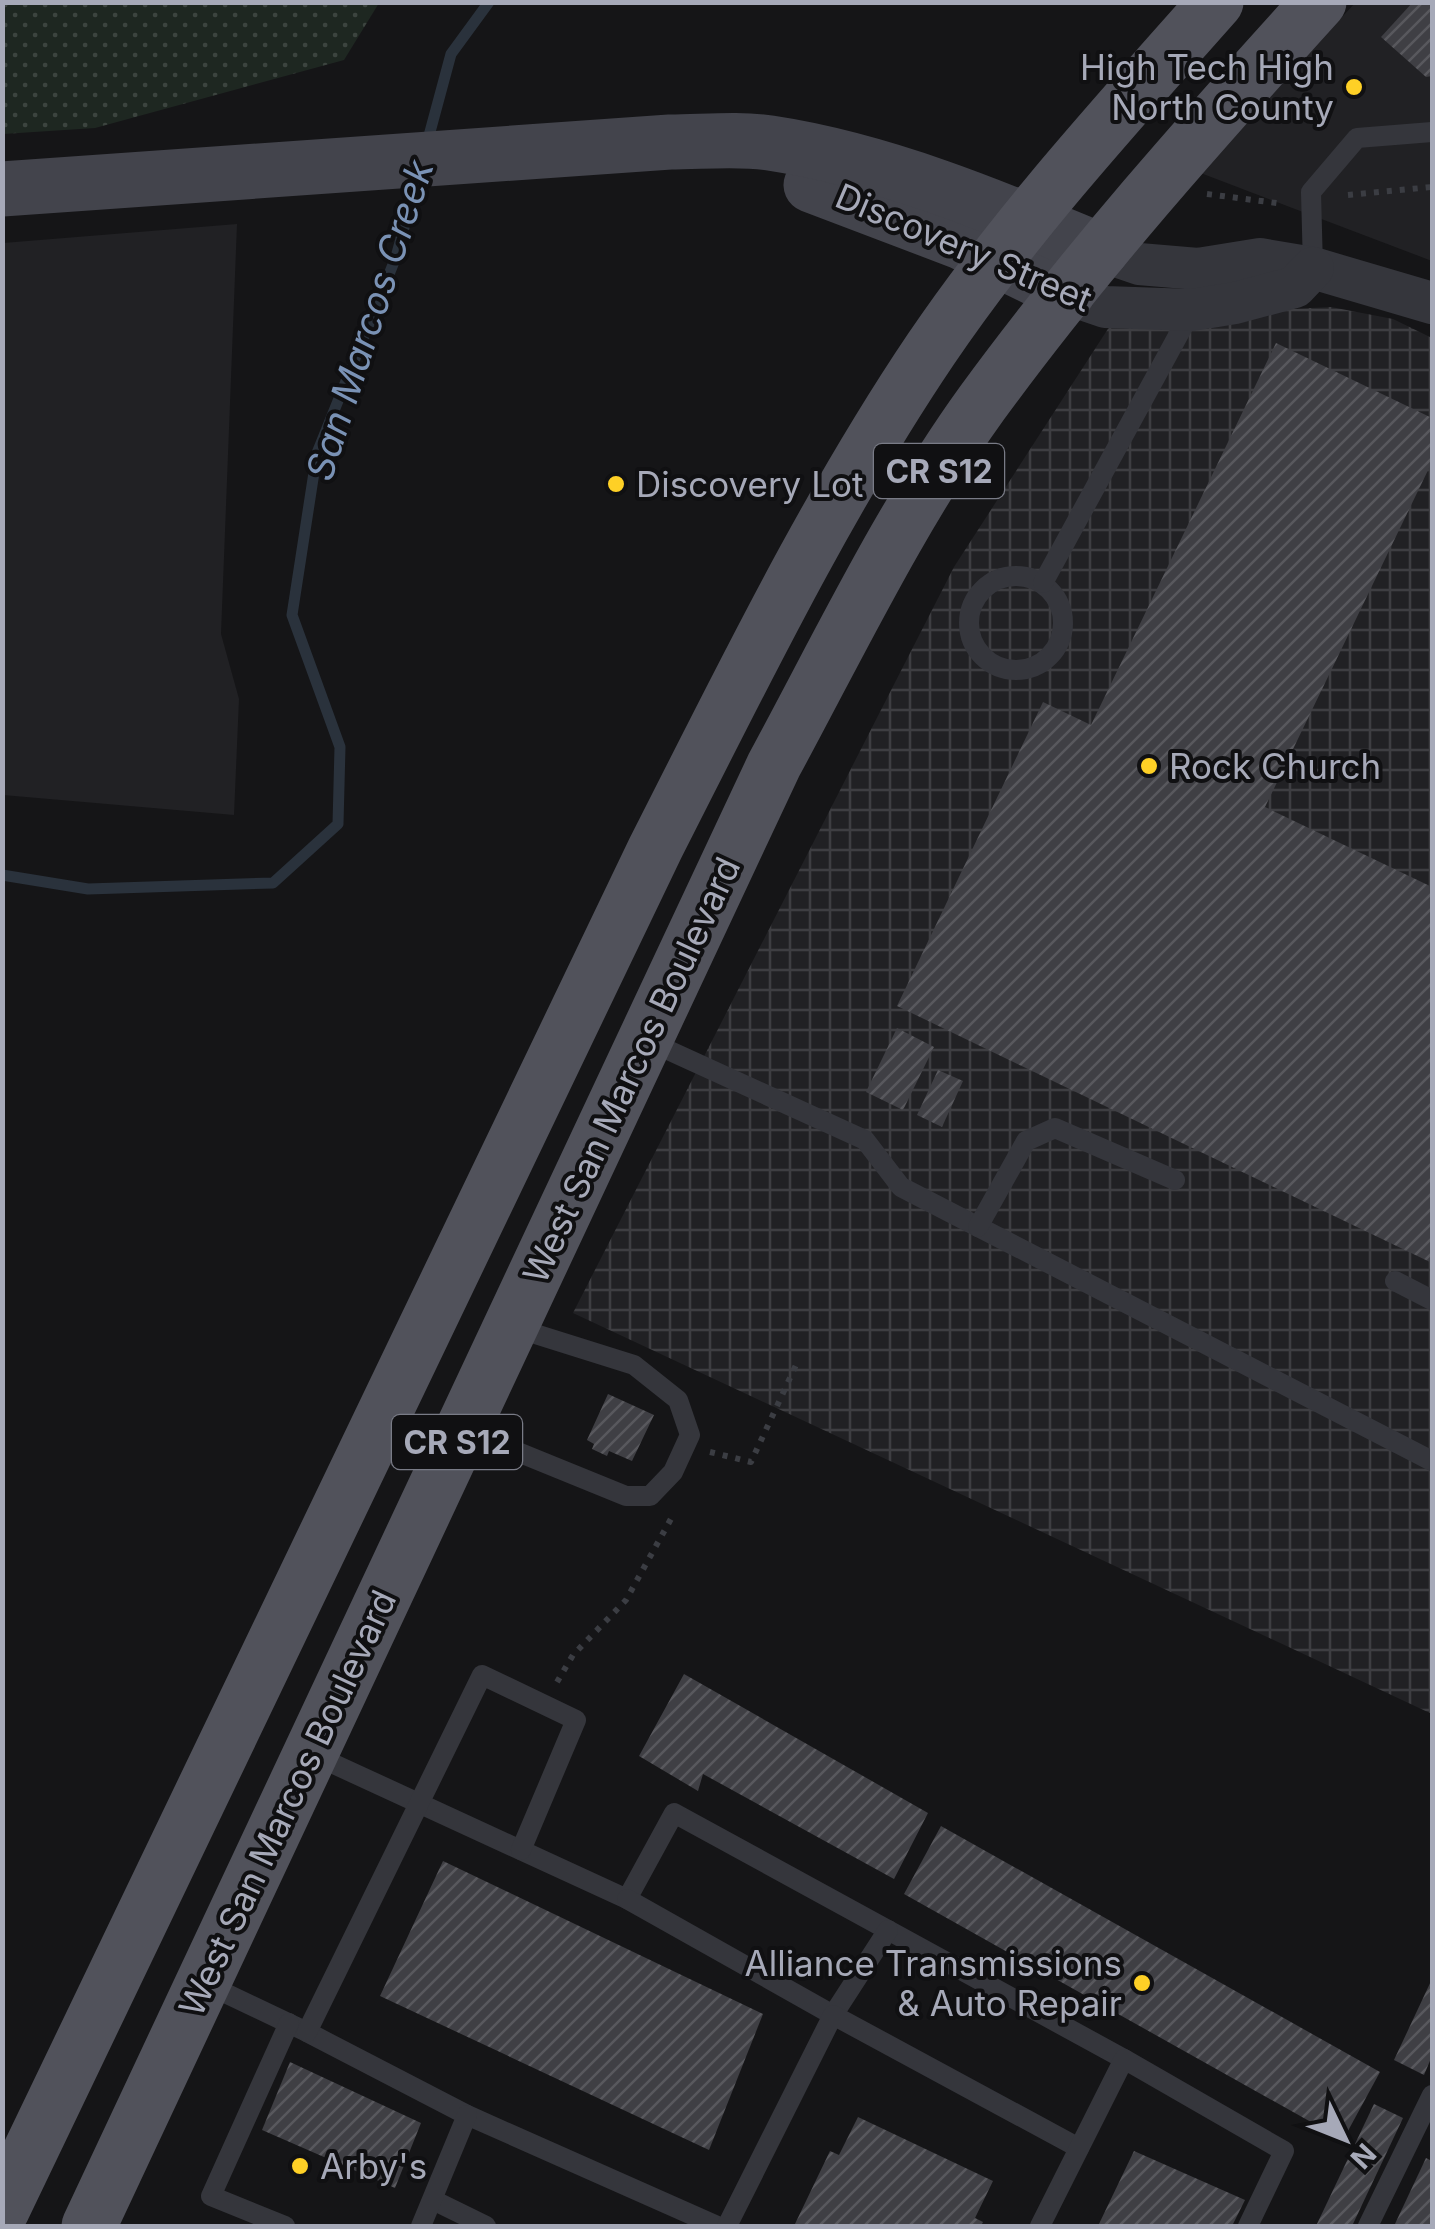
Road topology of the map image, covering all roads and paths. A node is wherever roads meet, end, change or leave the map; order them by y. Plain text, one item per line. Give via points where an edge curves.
1 (1216, 2) edge
2 (1319, 2) edge
3 (1432, 132) edge
4 (1432, 187) edge
5 (2, 189) edge
6 (1196, 192) dead end
7 (1310, 208) junction
8 (1012, 240) junction
9 (1101, 252) junction
10 (1313, 268) junction
11 (1067, 294) junction
12 (1432, 303) edge
13 (1192, 310) junction
14 (1043, 582) junction
15 (646, 1040) junction
16 (1175, 1180) dead end
17 (978, 1227) junction
18 (1396, 1282) dead end
19 (1432, 1300) edge
20 (511, 1327) junction
21 (796, 1365) dead end
22 (463, 1429) junction
23 (708, 1451) dead end
24 (1432, 1462) edge
25 (680, 1501) dead end
26 (544, 1704) junction
27 (311, 1753) junction
28 (419, 1803) junction
29 (521, 1850) junction
30 (627, 1899) junction
31 (888, 1930) junction
32 (204, 1982) junction
33 (833, 2015) junction
34 (298, 2027) junction
35 (1124, 2058) junction
36 (1432, 2095) edge
37 (467, 2115) junction
38 (1079, 2148) junction
39 (433, 2200) junction
40 (2, 2210) edge
41 (481, 2225) edge
42 (89, 2226) edge
43 (285, 2226) edge
44 (421, 2226) edge
45 (717, 2226) edge
46 (728, 2226) edge
47 (1040, 2226) edge
48 (1248, 2226) edge
49 (1368, 2226) edge

1 - 8 main road, West San Marcos Boulevard / CR S12
2 - 9 main road, West San Marcos Boulevard / CR S12
3 - 7 lane via 1357,138 1311,192
4 - 7 path via 1350,193 1336,219
5 - 8 main road, Discovery Street via 670,142 766,142 988,204
6 - 7 path
7 - 10 lane
8 - 9 main road, Discovery Street
8 - 11 main road, Discovery Street
8 - 40 main road, West San Marcos Boulevard / CR S12 via 930,351 842,495 718,724
9 - 10 street, Discovery Street via 1181,268 1260,259
9 - 11 main road, West San Marcos Boulevard / CR S12
10 - 12 street, Discovery Street
10 - 13 street, Discovery Street via 1296,287
11 - 13 street, Discovery Street via 1105,307
11 - 15 main road, West San Marcos Boulevard / CR S12 via 982,404 902,529 774,765
13 - 14 lane
14 - 14 lane via 1010,575 980,592 968,624 972,641 992,664 1006,670 1036,666 1059,644 1062,610
15 - 17 lane via 866,1140 901,1187
15 - 20 main road, West San Marcos Boulevard / CR S12
16 - 17 lane via 1055,1128 1026,1141
17 - 24 lane
18 - 19 lane
20 - 22 main road, West San Marcos Boulevard / CR S12
20 - 22 lane via 634,1366 678,1400 690,1435 674,1472 650,1496 626,1496
21 - 23 path via 751,1462
22 - 27 main road, West San Marcos Boulevard / CR S12
25 - 26 path via 626,1600 573,1655
26 - 28 lane via 482,1674
26 - 29 lane via 576,1720
27 - 28 lane
27 - 32 main road, West San Marcos Boulevard / CR S12
28 - 29 lane
28 - 34 lane
29 - 30 lane
30 - 31 lane via 674,1813
30 - 33 lane
31 - 33 lane
31 - 35 lane
32 - 34 lane
32 - 42 main road, West San Marcos Boulevard / CR S12
33 - 38 lane
33 - 46 lane
34 - 37 lane
34 - 43 lane via 211,2196
35 - 38 lane
35 - 48 lane via 1284,2151
36 - 49 lane
37 - 39 lane
37 - 45 lane
38 - 47 lane
39 - 41 lane
39 - 44 lane

